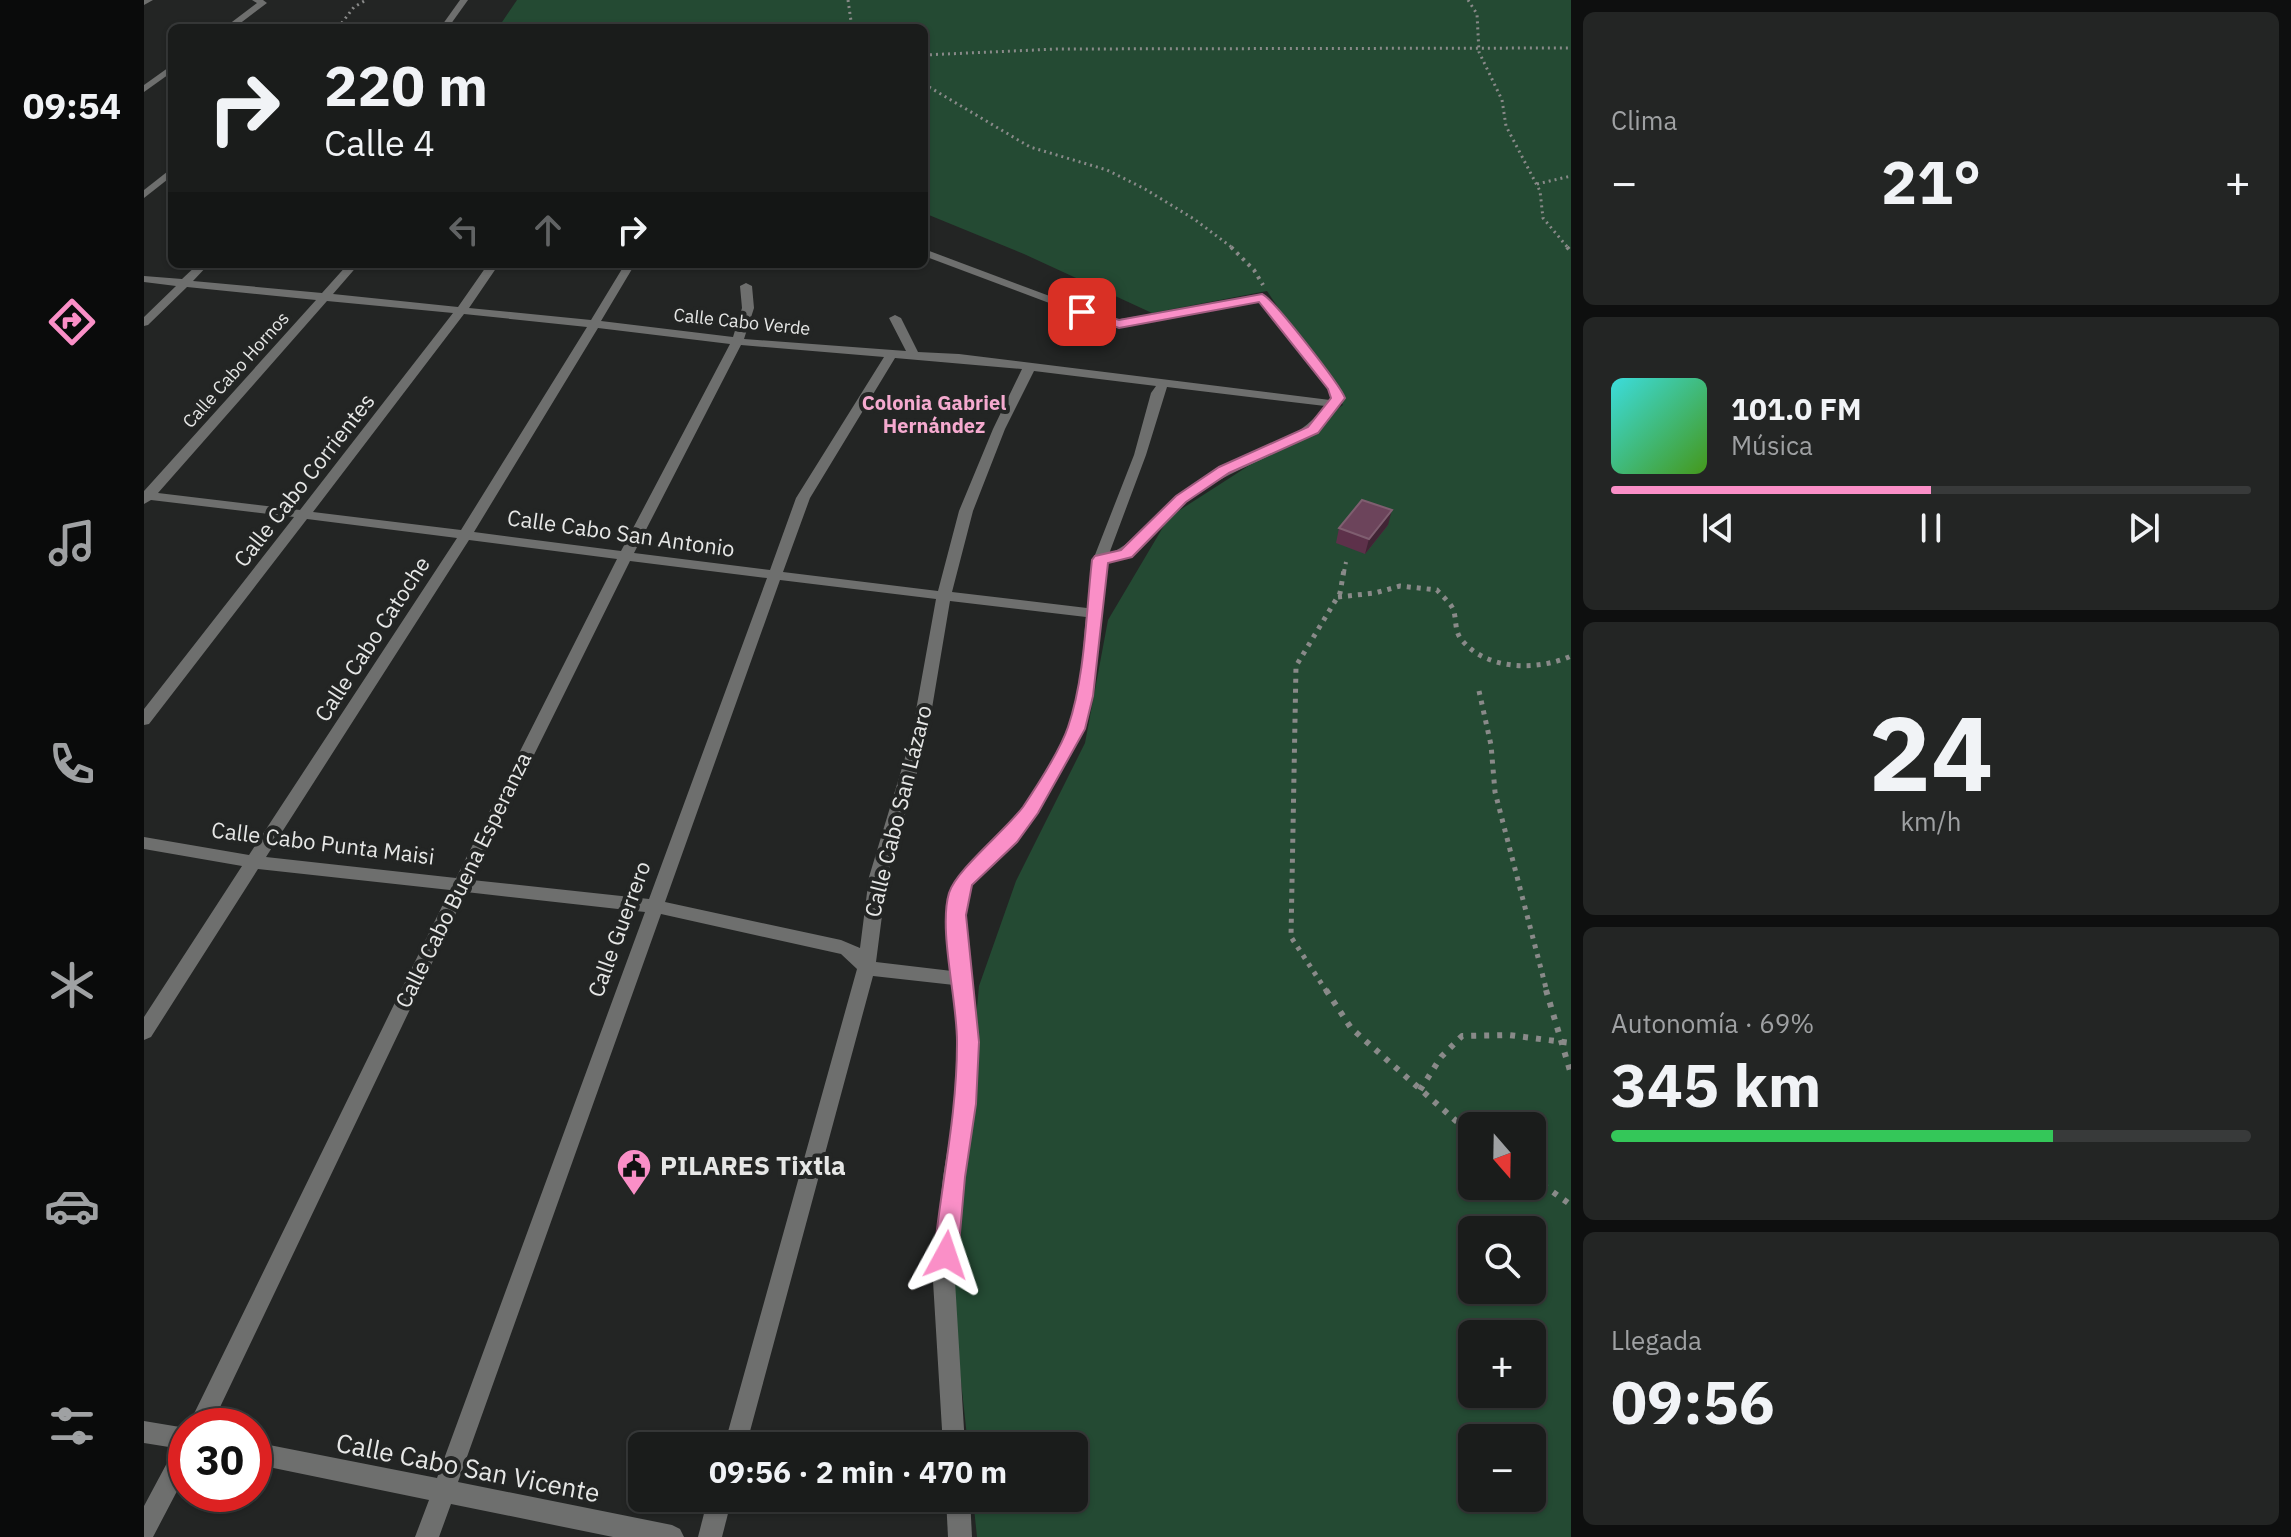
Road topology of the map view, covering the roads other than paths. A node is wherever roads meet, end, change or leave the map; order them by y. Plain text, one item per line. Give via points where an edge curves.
1 (464, 0) edge
2 (259, 2) edge
3 (233, 24) edge
4 (447, 24) edge
5 (168, 71) edge
6 (144, 89) edge
7 (168, 174) edge
8 (144, 195) edge
9 (928, 254) edge
10 (200, 268) edge
11 (351, 268) edge
12 (491, 268) edge
13 (628, 268) edge
14 (144, 279) edge
15 (184, 283) junction
16 (746, 286) dead end
17 (327, 297) junction
18 (460, 312) junction
19 (895, 318) dead end
20 (144, 323) edge
21 (595, 324) junction
22 (738, 339) junction
23 (892, 353) junction
24 (914, 356) junction
25 (1029, 368) junction
26 (1164, 382) junction
27 (1335, 404) junction
28 (145, 497) edge
29 (302, 516) junction
30 (466, 534) junction
31 (623, 558) junction
32 (1108, 559) junction
33 (773, 576) junction
34 (944, 597) junction
35 (1092, 613) junction
36 (144, 720) edge
37 (144, 843) edge
38 (253, 862) junction
39 (460, 883) junction
40 (653, 906) junction
41 (866, 968) junction
42 (963, 979) junction
43 (144, 1032) edge
44 (208, 1408) edge
45 (144, 1432) edge
46 (739, 1432) edge
47 (953, 1432) edge
48 (168, 1436) edge
49 (272, 1457) edge
50 (168, 1485) edge
51 (443, 1493) junction
52 (716, 1512) edge
53 (959, 1512) edge
54 (144, 1530) edge
55 (427, 1537) edge
56 (672, 1537) edge
57 (710, 1537) edge
58 (960, 1537) edge

1 - 4 street
2 - 3 street
5 - 6 street
7 - 8 street
9 - 27 street via 1113,324 1265,299 1334,388
10 - 15 street
11 - 17 street, Calle Cabo Hornos
12 - 18 street, Calle Cabo Corrientes
13 - 21 street, Calle Cabo Catoche
14 - 15 street, Calle Cabo Verde
15 - 17 street, Calle Cabo Verde
15 - 20 street
16 - 22 street, Calle Cabo Buena Esperanza via 748,308
17 - 18 street, Calle Cabo Verde
17 - 28 street, Calle Cabo Hornos
18 - 21 street, Calle Cabo Verde
18 - 29 street, Calle Cabo Corrientes
19 - 24 street
21 - 22 street, Calle Cabo Verde
21 - 30 street, Calle Cabo Catoche
22 - 23 street, Calle Cabo Verde
22 - 31 street, Calle Cabo Buena Esperanza
23 - 24 street, Calle Cabo Verde
23 - 33 street, Calle Guerrero via 803,498
24 - 25 street, Calle Cabo Verde
25 - 26 street, Calle Cabo Verde
25 - 34 street, Calle Cabo San Lázaro via 966,511
26 - 27 street, Calle Cabo Verde
26 - 32 street
27 - 32 street via 1313,430 1224,470 1181,499 1126,554
28 - 29 street, Calle Cabo San Antonio
29 - 30 street, Calle Cabo San Antonio
29 - 36 street, Calle Cabo Corrientes
30 - 31 street, Calle Cabo San Antonio
30 - 38 street, Calle Cabo Catoche
31 - 33 street, Calle Cabo San Antonio
31 - 39 street, Calle Cabo Buena Esperanza
32 - 35 street
33 - 34 street, Calle Cabo San Antonio
33 - 40 street, Calle Guerrero
34 - 35 street, Calle Cabo San Antonio
34 - 41 street, Calle Cabo San Lázaro via 919,738 878,877
35 - 42 street via 1076,729 1032,808 959,893 956,915
37 - 38 street, Calle Cabo Punta Maisi
38 - 39 street, Calle Cabo Punta Maisi
38 - 43 street, Calle Cabo Catoche
39 - 40 street, Calle Cabo Punta Maisi
39 - 44 street, Calle Cabo Buena Esperanza
40 - 41 street, Calle Cabo Punta Maisi via 841,947 851,950
40 - 51 street, Calle Guerrero
41 - 42 street, Calle Cabo Punta Maisi
41 - 46 street, Calle Cabo San Lázaro
42 - 47 street via 965,1104 944,1281
45 - 48 street
49 - 51 street, Calle Cabo San Vicente
50 - 54 street
51 - 55 street, Calle Guerrero
51 - 56 street, Calle Cabo San Vicente
52 - 57 street
53 - 58 street

